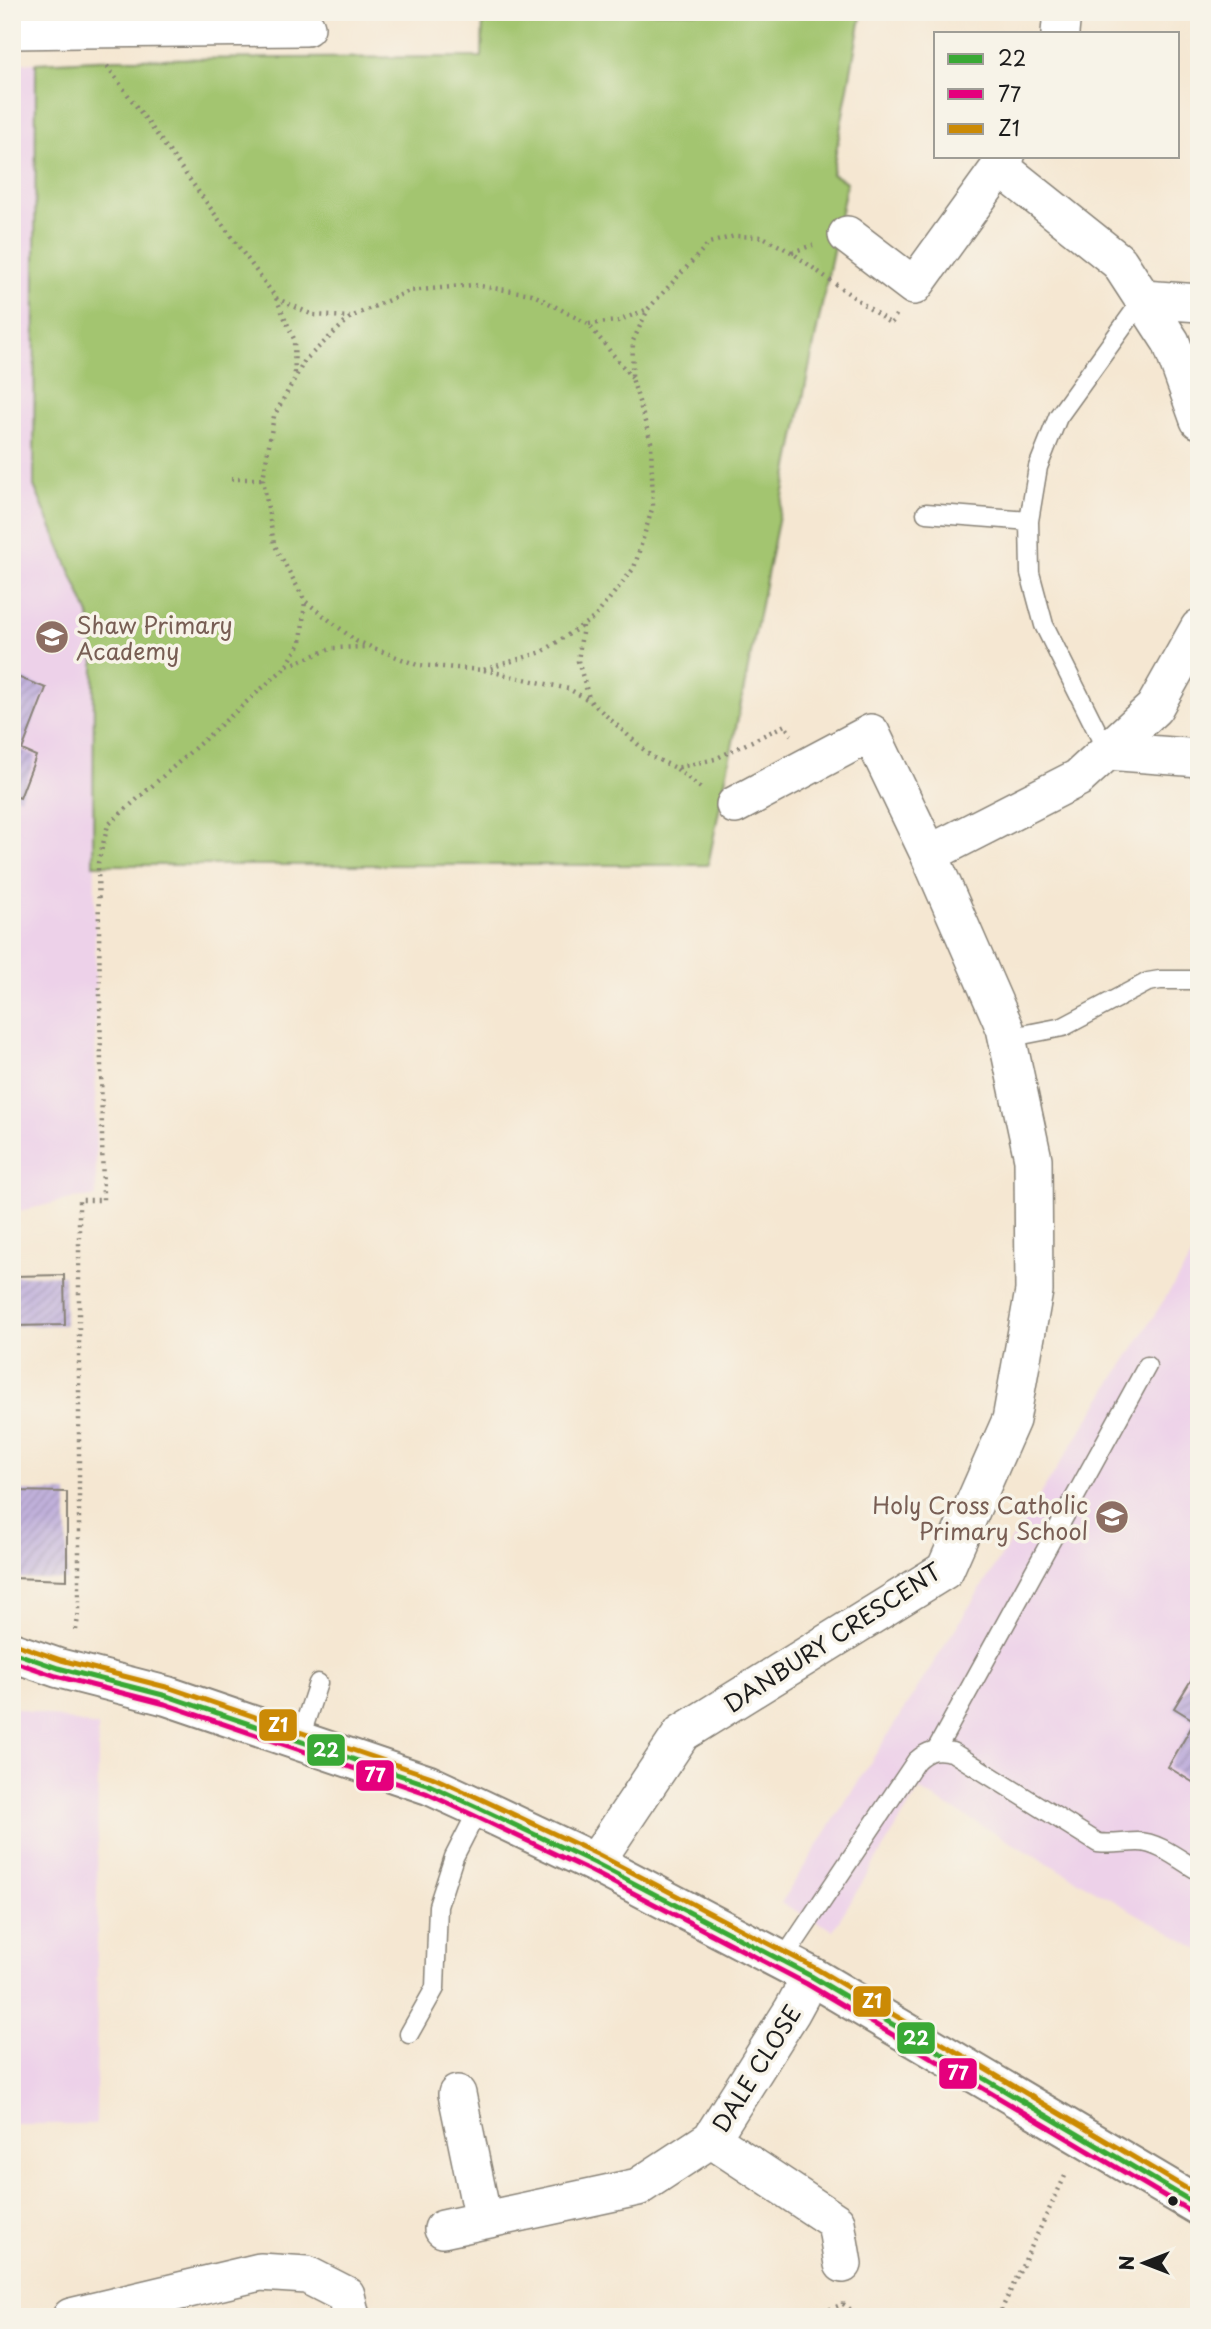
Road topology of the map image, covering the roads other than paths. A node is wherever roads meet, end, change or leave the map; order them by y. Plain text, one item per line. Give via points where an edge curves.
1 (1062, 12) edge
2 (80, 21) edge
3 (306, 27) dead end
4 (12, 30) edge
5 (1060, 32) edge
6 (1003, 161) edge
7 (847, 235) dead end
8 (1143, 299) junction
9 (1199, 303) edge
10 (1199, 420) edge
11 (926, 513) dead end
12 (1029, 521) junction
13 (1199, 628) edge
14 (1107, 751) junction
15 (1199, 758) edge
16 (735, 805) dead end
17 (929, 854) junction
18 (1192, 980) dead end
19 (1007, 1038) junction
20 (1147, 1366) dead end
21 (12, 1652) edge
22 (318, 1683) dead end
23 (299, 1741) junction
24 (937, 1748) junction
25 (479, 1808) junction
26 (595, 1863) junction
27 (1199, 1871) edge
28 (797, 1968) junction
29 (409, 2034) dead end
30 (457, 2094) dead end
31 (711, 2139) junction
32 (1199, 2206) edge
33 (483, 2220) junction
34 (443, 2229) dead end
35 (843, 2264) dead end
36 (71, 2317) edge
37 (351, 2317) edge

1 - 5 street
2 - 3 street
2 - 4 street
6 - 7 street via 914,286
6 - 8 street via 1119,262
8 - 9 street
8 - 10 street via 1171,342
8 - 12 lane via 1058,417 1038,467
11 - 12 lane
12 - 14 lane via 1030,573 1044,625
13 - 14 street via 1154,708
14 - 15 street
14 - 17 street via 1078,778
16 - 17 street, DANBURY CRESCENT via 871,733
17 - 19 street, DANBURY CRESCENT
18 - 19 lane via 1149,982 1063,1027
19 - 26 street, DANBURY CRESCENT via 1033,1159 1034,1291 1011,1420 945,1570 682,1733
20 - 24 lane
21 - 23 street via 167,1696
22 - 23 lane
23 - 25 street via 429,1785
24 - 27 lane via 952,1752 1098,1843 1156,1846
24 - 28 lane via 916,1761
25 - 26 street
25 - 29 lane via 453,1857 438,1906 435,1988
26 - 28 street
28 - 31 street, DALE CLOSE via 792,2011
28 - 32 street
30 - 33 street
31 - 33 street via 638,2187
31 - 35 street, DALE CLOSE via 836,2222
33 - 34 street
36 - 37 street via 260,2272 307,2275 346,2295

